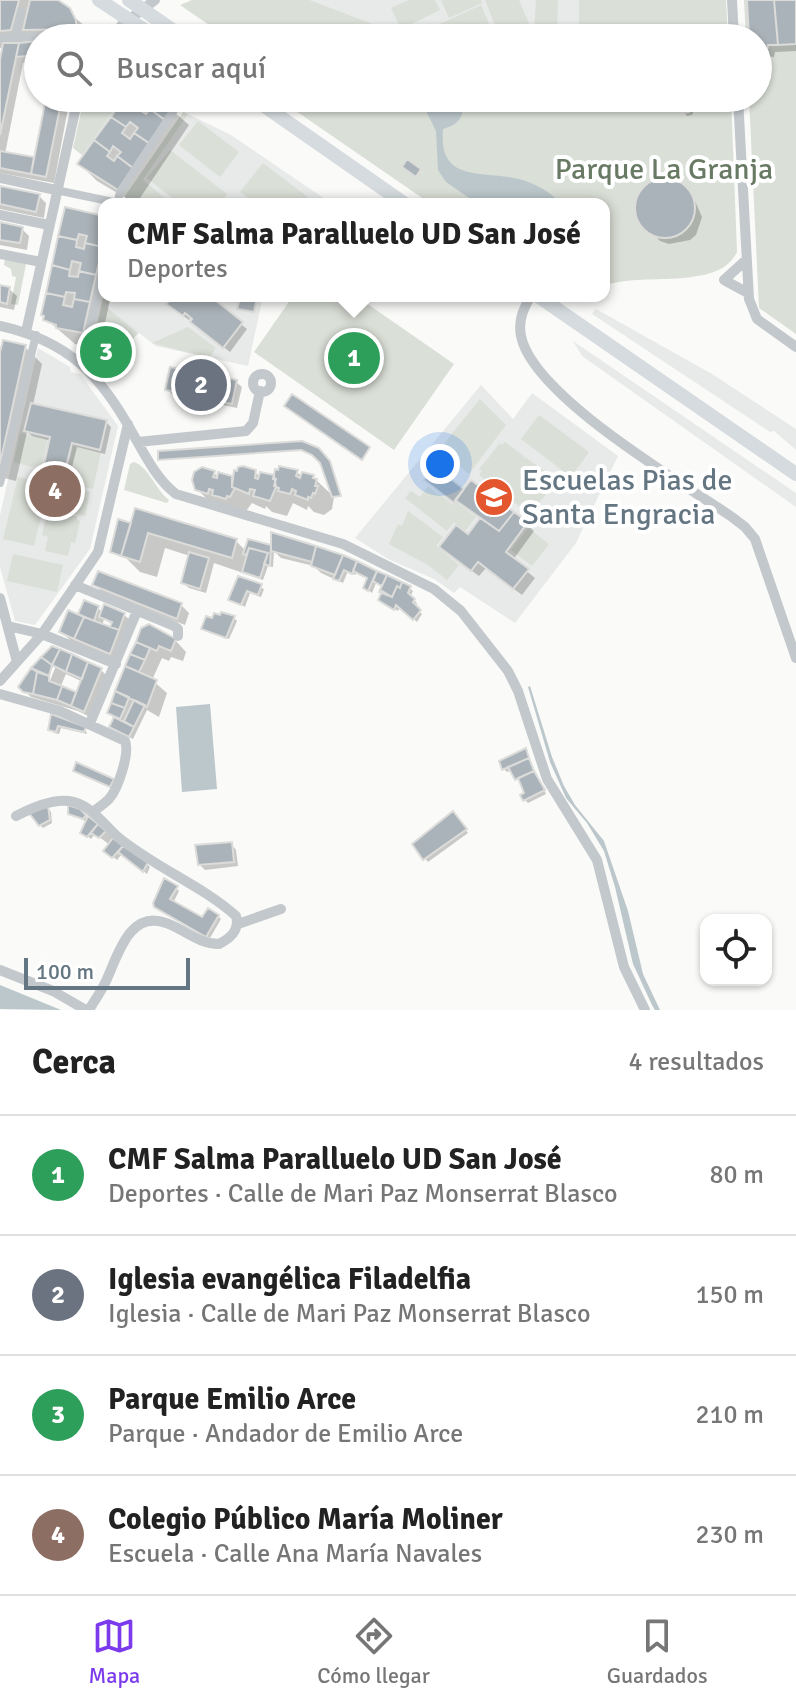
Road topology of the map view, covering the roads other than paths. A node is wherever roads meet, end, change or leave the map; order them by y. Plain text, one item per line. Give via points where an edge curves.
1 (99, 0) edge
2 (129, 0) edge
3 (155, 0) edge
4 (732, 0) edge
5 (22, 6) edge
6 (142, 9) junction
7 (128, 20) junction
8 (124, 24) edge
9 (134, 24) edge
10 (164, 24) edge
11 (733, 24) edge
12 (15, 37) junction
13 (24, 37) edge
14 (0, 38) edge
15 (75, 112) edge
16 (173, 112) edge
17 (273, 112) edge
18 (739, 112) edge
19 (0, 178) edge
20 (56, 190) junction
21 (119, 198) edge
22 (396, 198) edge
23 (98, 199) edge
24 (0, 215) edge
25 (49, 225) junction
26 (0, 254) edge
27 (746, 260) junction
28 (41, 262) junction
29 (98, 293) edge
30 (748, 293) junction
31 (528, 302) edge
32 (547, 302) edge
33 (0, 326) edge
34 (31, 334) junction
35 (796, 347) edge
36 (82, 365) junction
37 (260, 391) dead end
38 (128, 424) junction
39 (138, 442) junction
40 (145, 454) junction
41 (121, 455) junction
42 (796, 474) edge
43 (0, 483) edge
44 (75, 585) junction
45 (0, 598) edge
46 (137, 611) junction
47 (8, 626) junction
48 (42, 634) junction
49 (178, 636) dead end
50 (796, 658) edge
51 (17, 662) junction
52 (116, 664) junction
53 (0, 681) edge
54 (0, 694) edge
55 (90, 723) junction
56 (93, 812) junction
57 (16, 816) dead end
58 (281, 909) dead end
59 (238, 924) junction
60 (0, 970) edge
61 (88, 1010) edge
62 (645, 1010) edge

1 - 7 main road
2 - 6 main road
3 - 6 street
4 - 11 street
5 - 12 street
6 - 7 street
6 - 10 main road
7 - 8 street
7 - 9 main road
12 - 13 street
12 - 14 street
15 - 20 street
16 - 21 street
17 - 22 main road
18 - 27 street
19 - 20 street
20 - 23 street
20 - 25 street
24 - 25 street
25 - 28 street
26 - 28 street
27 - 30 street
27 - 30 street via 724,280
28 - 34 street
29 - 36 street
30 - 35 street via 757,319
31 - 50 street via 521,337 546,378 602,430 751,532
32 - 42 main road
33 - 34 street
34 - 36 street
34 - 43 street
36 - 38 street
37 - 39 street via 246,431
38 - 39 street
38 - 41 street
39 - 40 street
40 - 41 street
40 - 62 street via 176,494 343,544 434,589 461,611 508,671 547,779 597,860 624,967
41 - 44 street via 99,548
44 - 46 street
44 - 48 street
45 - 47 street
46 - 49 street via 174,626
46 - 52 street
47 - 48 street
47 - 51 street
48 - 51 street
48 - 52 street
51 - 53 street
52 - 55 street
54 - 55 street
55 - 56 street via 122,738 128,747 112,795
56 - 57 street via 62,801
56 - 59 street via 130,846 231,912
58 - 59 street
59 - 61 street via 225,941 209,944 167,923 141,924 123,942
60 - 61 street

